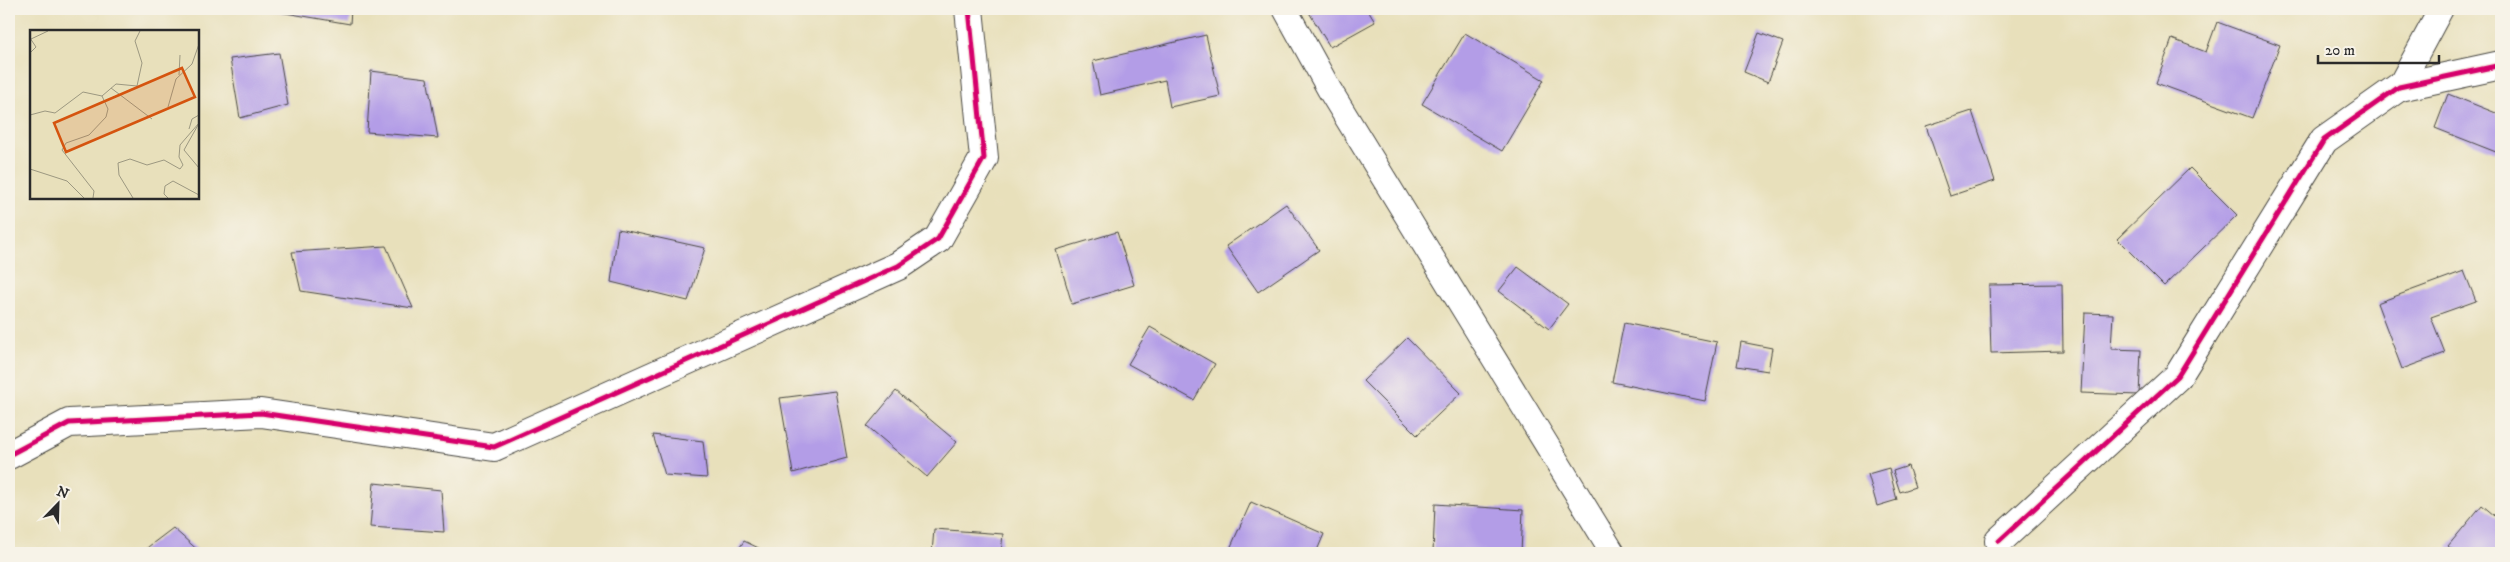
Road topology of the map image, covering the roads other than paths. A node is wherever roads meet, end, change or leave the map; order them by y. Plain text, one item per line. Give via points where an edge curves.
1 (969, 9) edge
2 (1285, 9) edge
3 (2440, 9) edge
4 (2501, 65) edge
5 (2399, 87) junction
6 (9, 455) edge
7 (1999, 541) dead end
8 (1613, 553) edge

1 - 6 street via 984,158 938,239 898,266 494,447 261,413 70,423
2 - 8 lane via 1334,97
3 - 5 lane
4 - 5 street
5 - 7 street via 2324,140 2178,376

